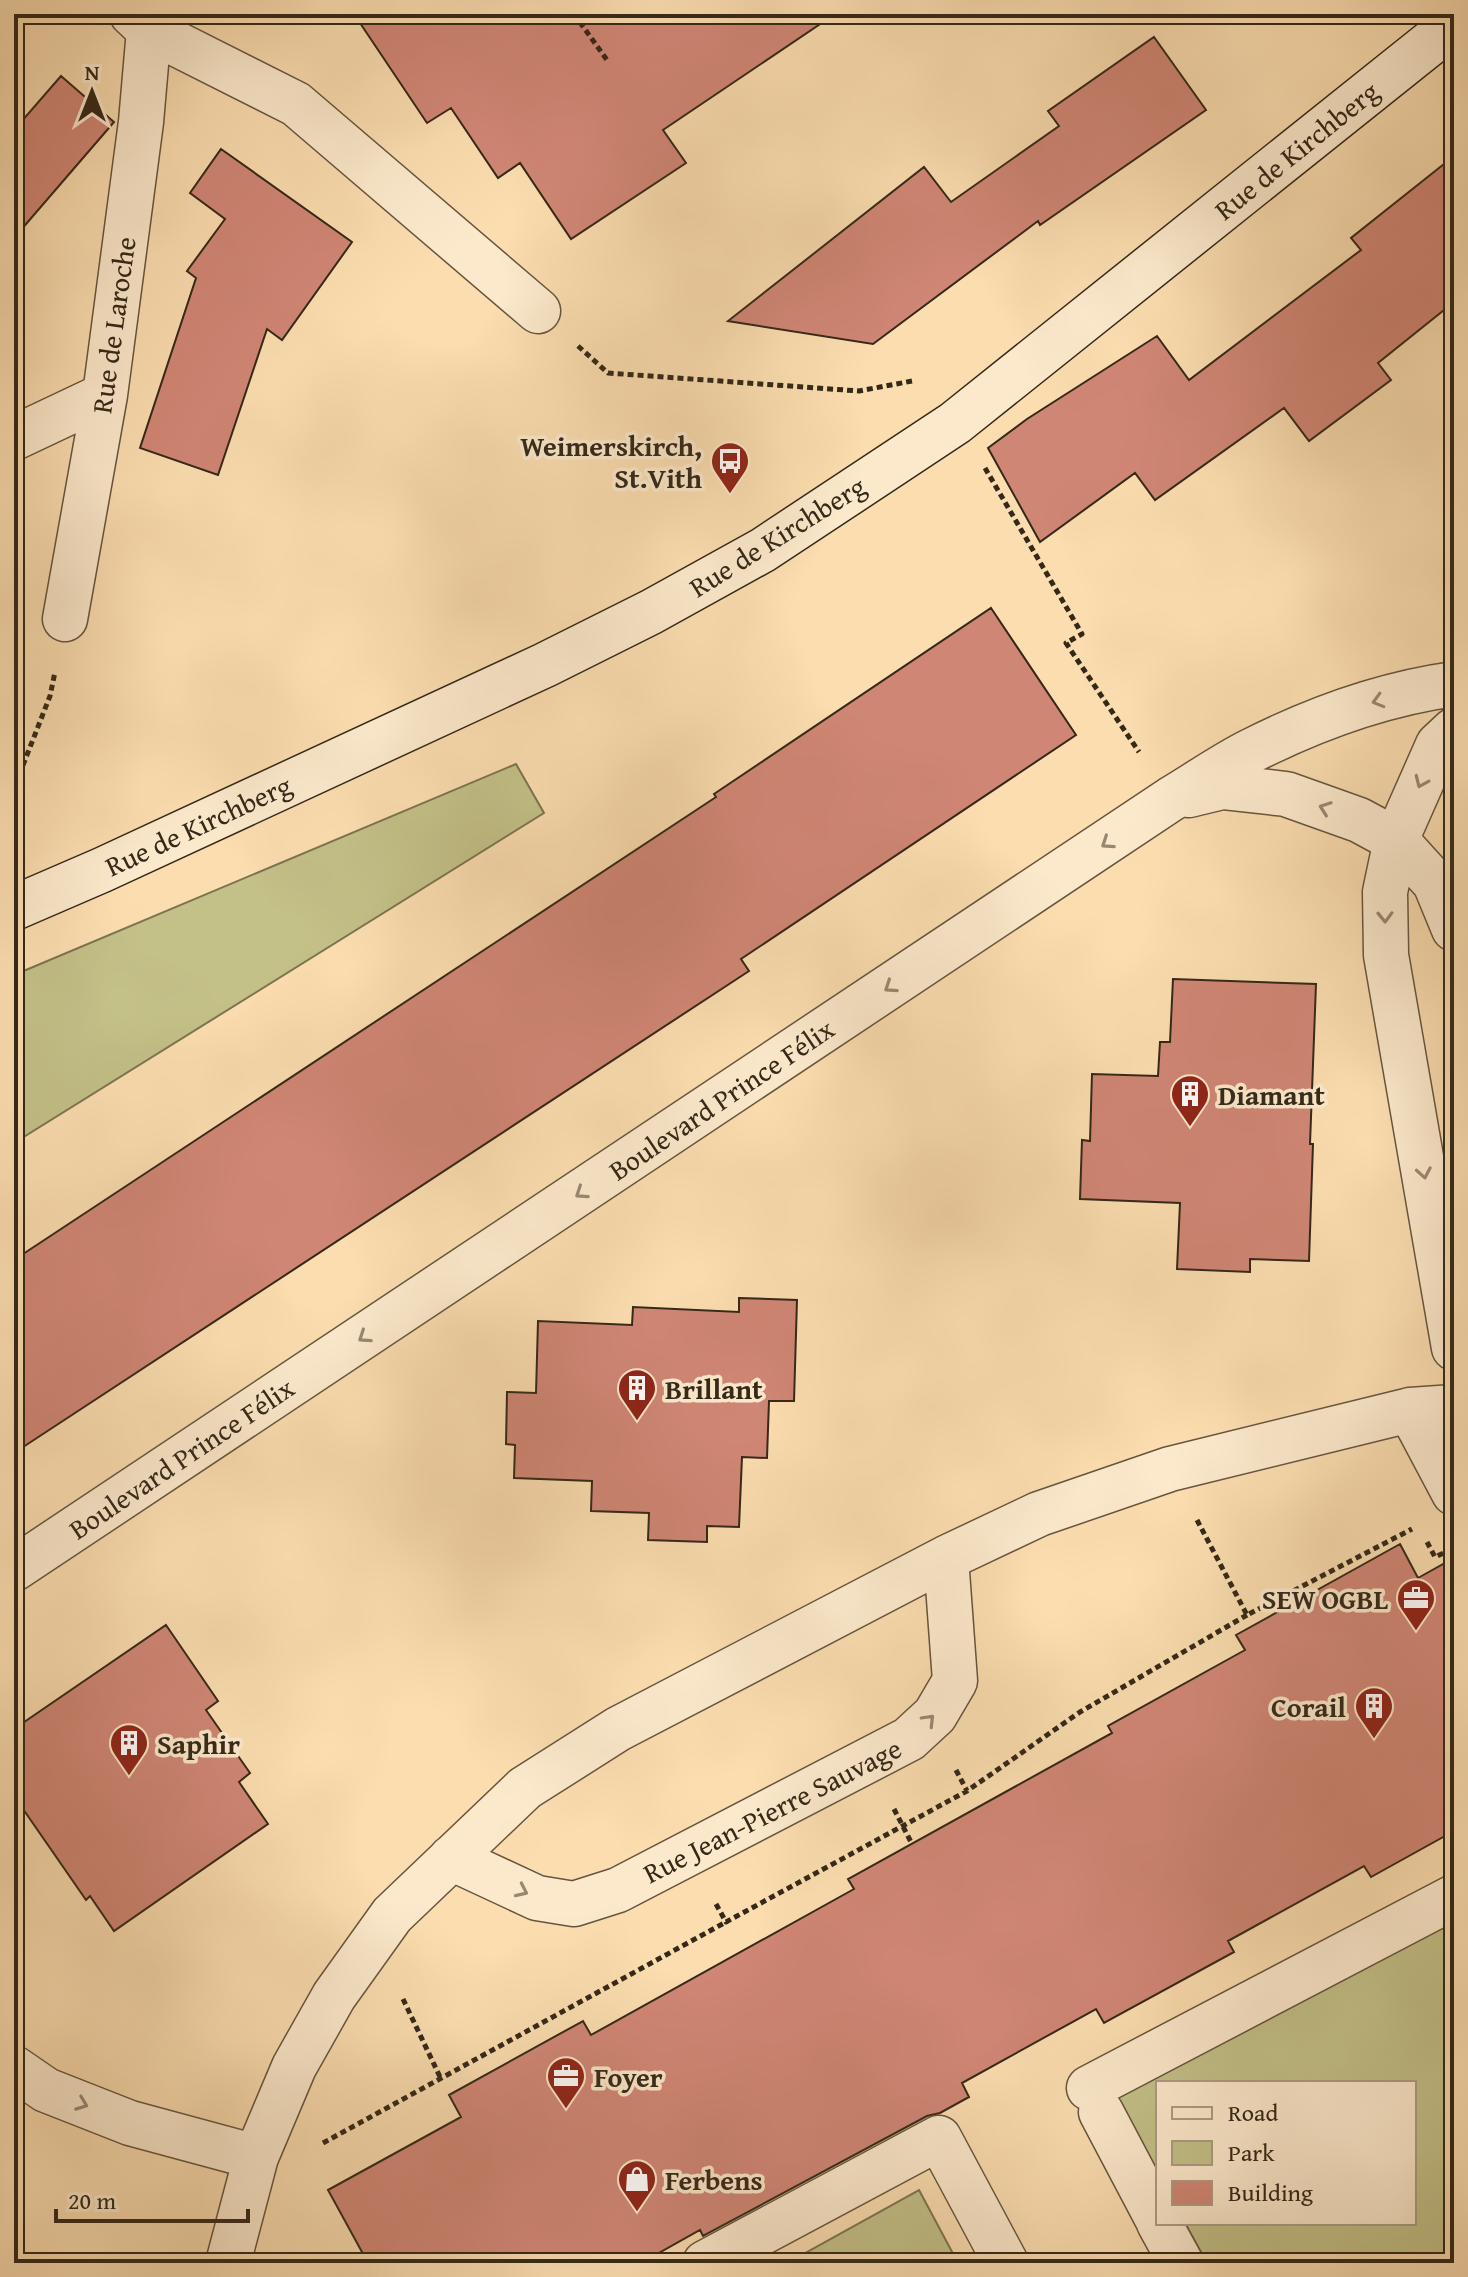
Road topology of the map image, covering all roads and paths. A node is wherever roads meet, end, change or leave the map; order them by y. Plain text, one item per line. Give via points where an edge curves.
1 (574, 14) edge
2 (143, 19) edge
3 (1454, 24) edge
4 (607, 60) dead end
5 (538, 311) joint
6 (913, 381) dead end
7 (105, 395) junction
8 (14, 438) edge
9 (982, 463) dead end
10 (65, 619) dead end
11 (1454, 684) edge
12 (50, 696) dead end
13 (1454, 730) edge
14 (14, 783) edge
15 (1171, 799) junction
16 (1396, 840) junction
17 (14, 908) edge
18 (1454, 929) edge
19 (1454, 1348) edge
20 (1454, 1407) edge
21 (1410, 1410) junction
22 (1170, 1469) junction
23 (1454, 1493) edge
24 (1418, 1525) dead end
25 (1424, 1536) dead end
26 (1454, 1548) edge
27 (946, 1558) junction
28 (14, 1569) edge
29 (1247, 1615) junction
30 (951, 1762) dead end
31 (967, 1791) junction
32 (903, 1826) junction
33 (912, 1844) dead end
34 (451, 1858) junction
35 (1454, 1897) edge
36 (714, 1901) dead end
37 (726, 1922) junction
38 (403, 1999) dead end
39 (14, 2068) edge
40 (441, 2079) junction
41 (321, 2144) dead end
42 (256, 2157) junction
43 (1156, 2216) edge
44 (1161, 2225) edge
45 (228, 2263) edge
46 (705, 2263) edge
47 (1006, 2263) edge
48 (1181, 2263) edge

1 - 4 path
2 - 5 street, Rue de Laroche via 296,104
2 - 7 street, Rue de Laroche via 141,122
3 - 17 street, Rue de Kirchberg via 955,423 763,550 545,665
5 - 6 path via 608,373 859,391
7 - 8 street
7 - 10 street, Rue de Laroche
9 - 15 path via 1082,634 1066,643
11 -> 15 street, Boulevard Prince Félix via 1333,714 1250,752
12 - 14 path
13 -> 16 street via 1438,745
16 -> 15 street via 1359,820 1286,794 1222,787
15 -> 28 street, Boulevard Prince Félix
16 - 18 street via 1435,883
16 -> 19 street via 1385,892 1386,955
20 - 21 street
21 - 22 street
21 - 23 street
22 - 27 street via 1039,1514
22 - 29 path
24 - 29 path
25 - 26 path via 1435,1557
27 - 34 street via 618,1729 525,1788
34 -> 27 street, Rue Jean-Pierre Sauvage via 537,1898 574,1904 618,1890 909,1739 935,1715 955,1681
29 - 31 path via 1080,1712
30 - 31 path
31 - 32 path
32 - 33 path
32 - 37 path
34 - 42 street via 392,1915 334,1996 294,2067
35 - 43 street via 1095,2100
36 - 37 path
37 - 40 path
38 - 40 path
39 -> 42 street via 46,2090 130,2123
40 - 41 path
42 - 45 street
44 - 48 street
46 - 47 street via 939,2138

